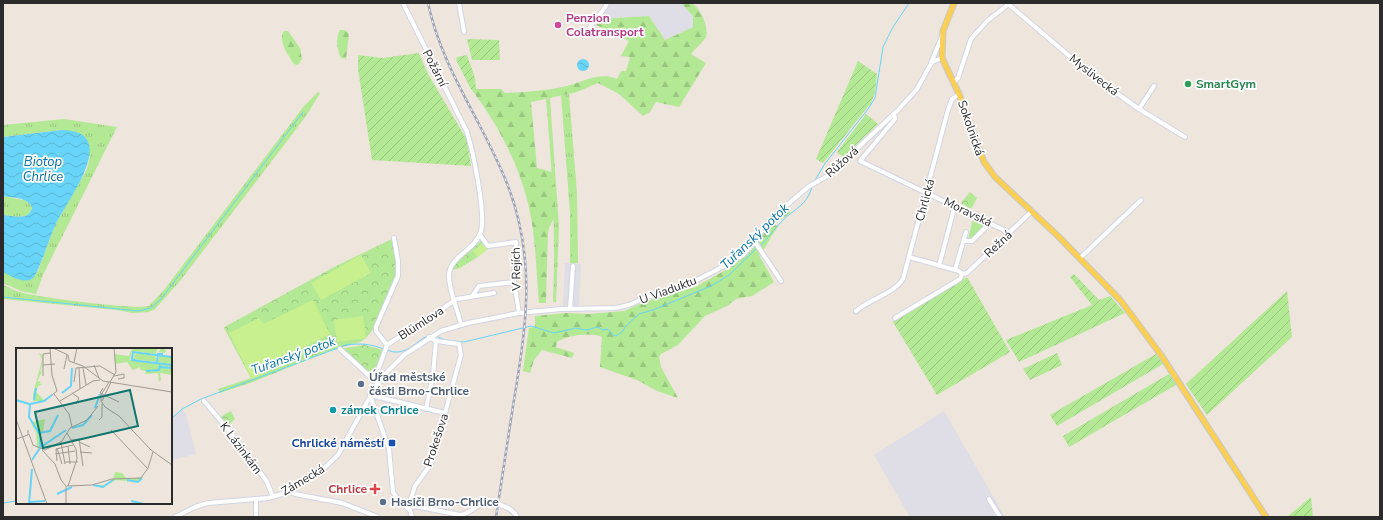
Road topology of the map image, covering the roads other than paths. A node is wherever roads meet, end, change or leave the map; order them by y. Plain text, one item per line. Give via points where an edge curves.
1 (403, 3) edge
2 (459, 3) edge
3 (607, 3) edge
4 (954, 3) edge
5 (1008, 4) edge
6 (590, 28) dead end
7 (464, 32) dead end
8 (943, 34) junction
9 (942, 58) junction
10 (931, 63) junction
11 (954, 82) junction
12 (1154, 86) dead end
13 (959, 94) junction
14 (1139, 109) junction
15 (894, 114) junction
16 (1185, 137) dead end
17 (860, 161) joint
18 (926, 193) junction
19 (1140, 200) dead end
20 (787, 205) joint
21 (955, 205) junction
22 (1032, 211) junction
23 (990, 223) junction
24 (966, 232) dead end
25 (1010, 233) junction
26 (480, 235) junction
27 (394, 238) dead end
28 (964, 241) junction
29 (755, 242) junction
30 (909, 257) junction
31 (1080, 258) junction
32 (573, 266) dead end
33 (939, 266) junction
34 (955, 270) junction
35 (962, 274) junction
36 (781, 281) dead end
37 (514, 282) junction
38 (494, 293) dead end
39 (473, 295) junction
40 (455, 300) junction
41 (570, 309) junction
42 (856, 311) dead end
43 (519, 313) junction
44 (895, 318) dead end
45 (461, 324) junction
46 (429, 337) junction
47 (436, 341) junction
48 (386, 348) junction
49 (340, 349) dead end
50 (376, 382) junction
51 (370, 395) junction
52 (204, 401) dead end
53 (426, 409) junction
54 (445, 413) junction
55 (288, 490) junction
56 (273, 497) junction
57 (256, 499) junction
58 (989, 499) dead end
59 (408, 508) junction
60 (175, 517) edge
61 (256, 517) edge
62 (378, 517) edge
63 (412, 517) edge
64 (517, 517) edge
65 (1000, 517) edge
66 (1266, 517) edge

1 - 26 street, Požární via 467,132 482,220
2 - 7 street
3 - 6 street via 604,11
4 - 8 main road, Sokolnická
5 - 11 street via 987,21 971,39 958,78
5 - 14 street, Myslivecká via 1094,77
8 - 9 main road, Sokolnická
8 - 10 street, Růžová
9 - 10 street
9 - 11 main road, Sokolnická
10 - 15 street, Růžová via 917,89
11 - 13 main road, Sokolnická
12 - 14 street
13 - 18 street, Chrlická via 952,99 948,110
13 - 22 main road, Sokolnická via 984,162 995,177
14 - 16 street, Myslivecká
15 - 17 street, Růžová via 895,120
15 - 20 street, Růžová via 829,175 810,186
17 - 18 street, Moravská
18 - 21 street, Moravská
18 - 30 street, Chrlická
19 - 31 street
20 - 29 street, U Viaduktu via 764,227
21 - 23 street, Moravská
21 - 33 street
22 - 25 street, Režná
22 - 31 main road, Sokolnická
23 - 25 street, Moravská
23 - 28 street via 972,240
24 - 28 street
25 - 35 street, Režná via 967,273
26 - 37 street, V Rejích via 488,246 516,242
26 - 40 street via 451,267 449,279
27 - 48 street via 398,276 376,331
28 - 34 street
29 - 36 street
29 - 41 street, U Viaduktu via 744,254 693,282 629,305 615,308
30 - 33 street
30 - 42 street, Chrlická via 902,280
31 - 66 main road, Sokolnická via 1121,301 1162,355
32 - 41 street
33 - 34 street
34 - 35 street
35 - 44 street, Režná via 960,279
37 - 39 street via 479,286
37 - 43 street, V Rejích
38 - 39 street
39 - 40 street, Blümlova
40 - 45 street
40 - 48 street, Blümlova
41 - 43 street, U Viaduktu
43 - 45 street, U Viaduktu
45 - 46 street, U Viaduktu
46 - 47 street
46 - 50 street via 401,358
47 - 53 street
47 - 54 street, Prokešova via 459,344 461,355
48 - 50 street
49 - 50 street
50 - 51 street
51 - 53 street
51 - 55 street, Zámecká via 334,460
51 - 59 street via 389,449 393,492
52 - 56 street, K Lázinkám via 267,482
53 - 54 street
54 - 59 street, Prokešova via 431,464 415,486
55 - 56 street, Zámecká
55 - 62 street via 295,494 342,503
56 - 57 street, Zámecká
57 - 60 street, Zámecká via 208,503
57 - 61 street
58 - 65 street
59 - 63 street
59 - 64 street via 417,506 460,515 483,504 498,505 511,509

